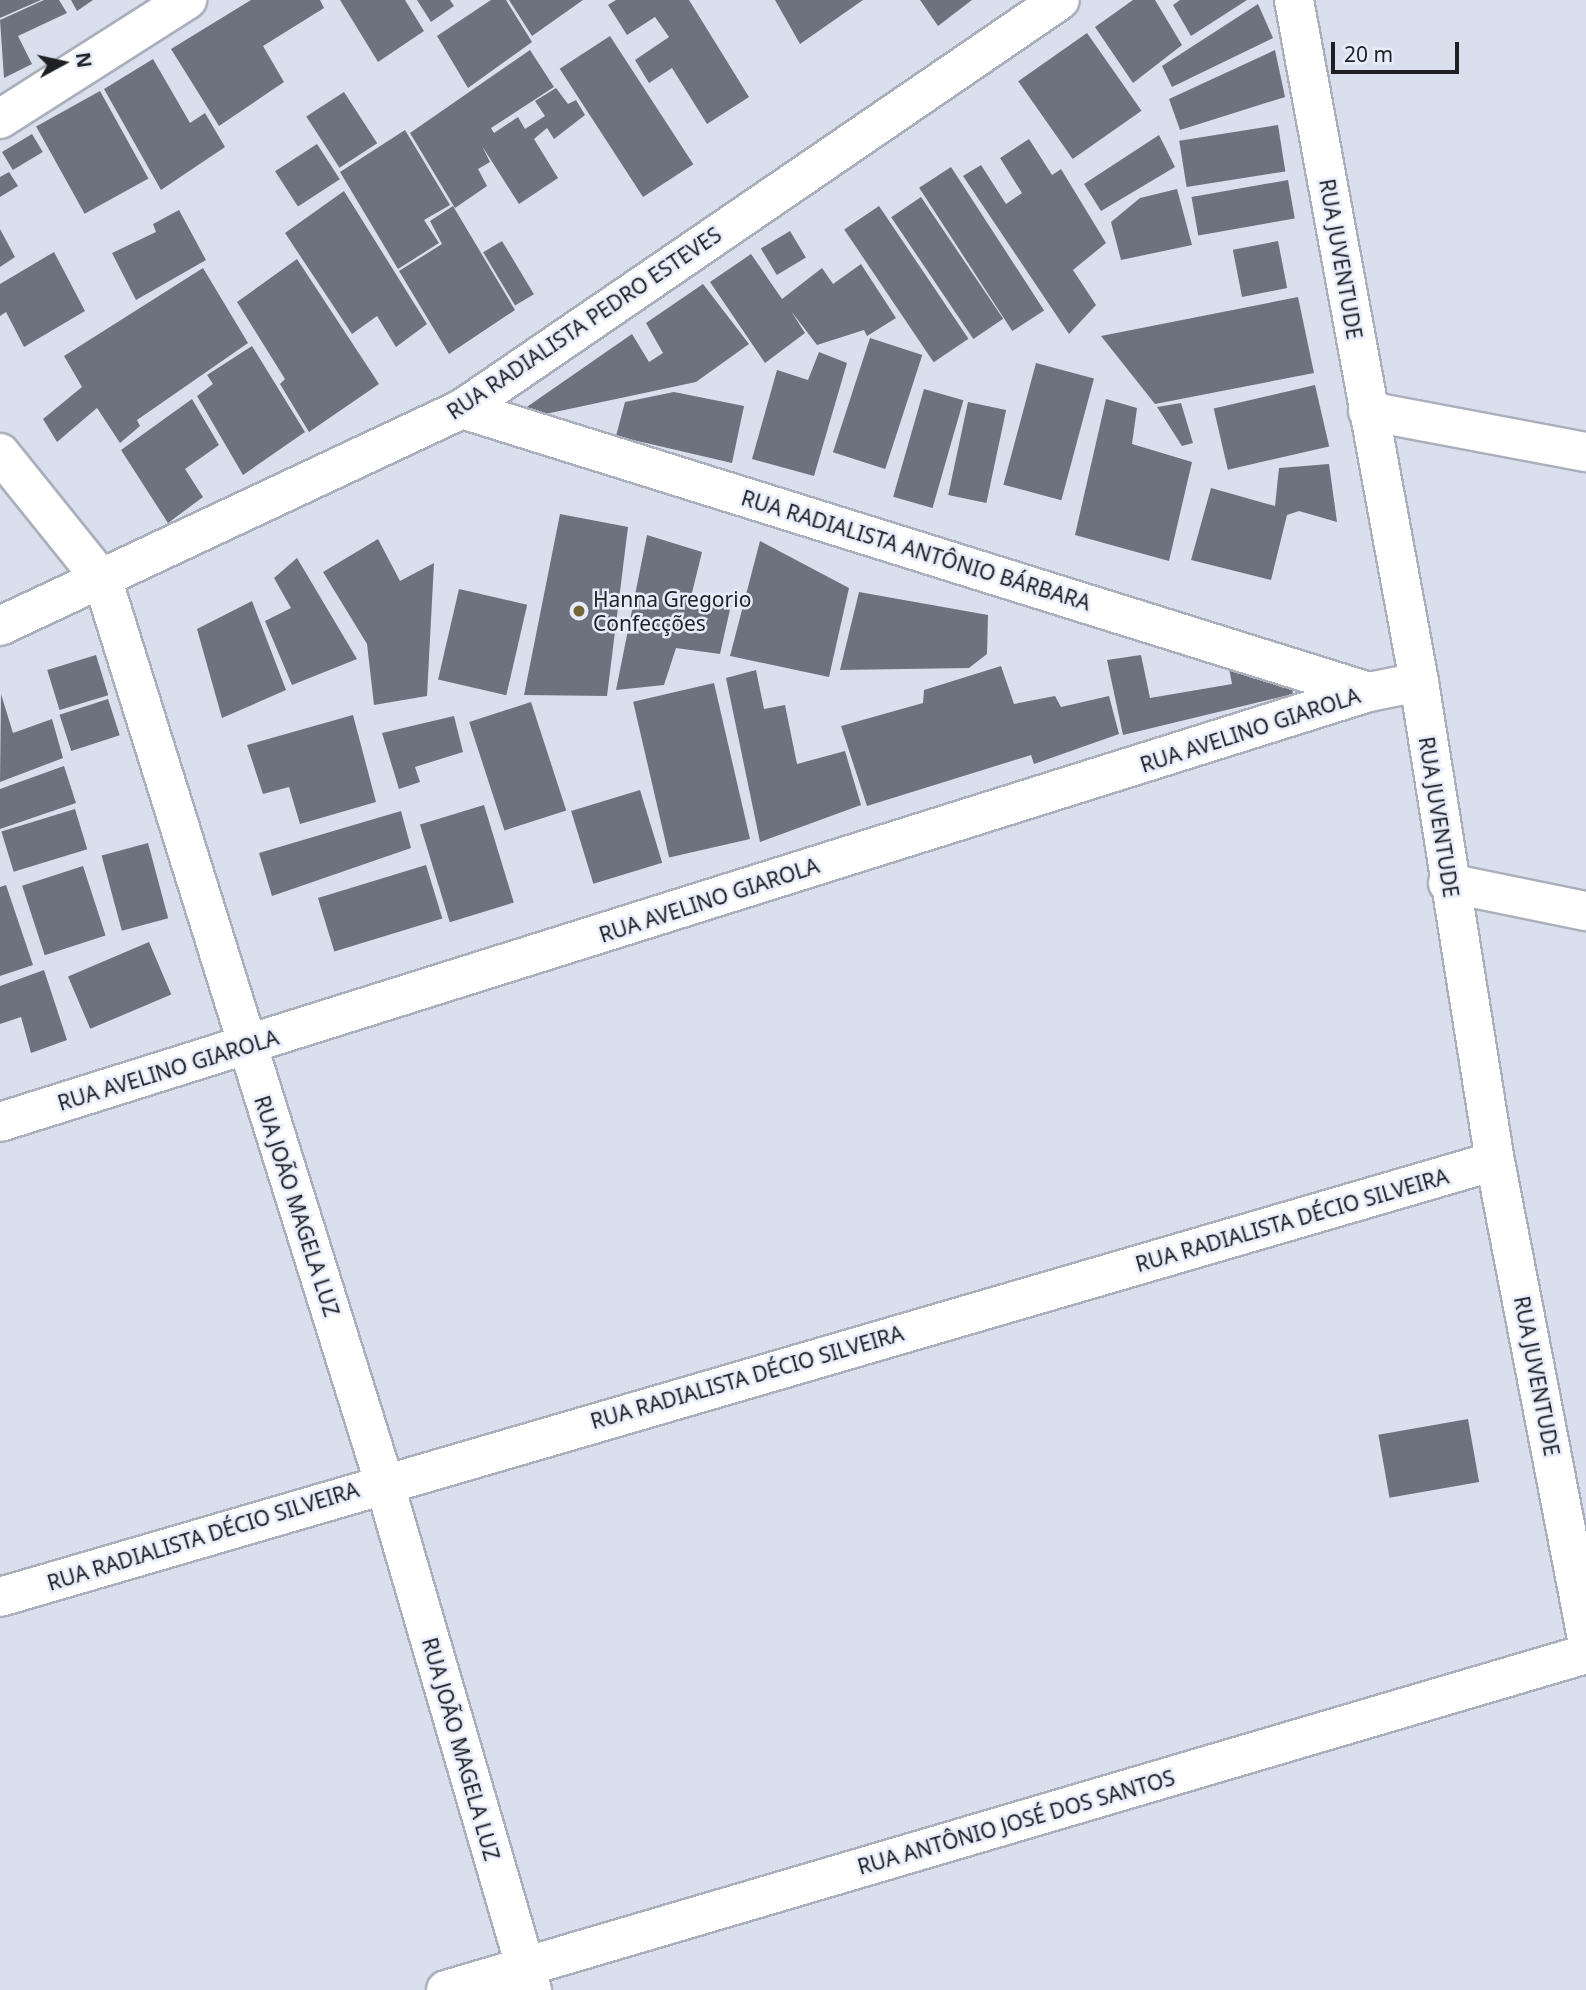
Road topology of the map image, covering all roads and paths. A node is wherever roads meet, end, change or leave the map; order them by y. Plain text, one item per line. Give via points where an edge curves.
1 (187, 0) edge
2 (1060, 0) edge
3 (1294, 0) edge
4 (0, 119) edge
5 (462, 409) junction
6 (1368, 411) junction
7 (1586, 452) edge
8 (0, 453) edge
9 (103, 581) junction
10 (0, 626) edge
11 (1419, 682) junction
12 (1369, 692) junction
13 (1448, 883) junction
14 (1586, 911) edge
15 (246, 1047) junction
16 (0, 1122) edge
17 (1495, 1161) junction
18 (384, 1482) junction
19 (0, 1597) edge
20 (1586, 1634) edge
21 (1586, 1654) edge
22 (528, 1978) edge
23 (446, 1990) edge

1 - 4 street
2 - 5 street, RUA RADIALISTA PEDRO ESTEVES
3 - 6 street, RUA JUVENTUDE
5 - 9 street, RUA RADIALISTA PEDRO ESTEVES
5 - 12 street, RUA RADIALISTA ANTÔNIO BÁRBARA
6 - 7 street
6 - 11 street, RUA JUVENTUDE
8 - 9 street, RUA JOÃO MAGELA LUZ
9 - 10 street, RUA RADIALISTA PEDRO ESTEVES
9 - 15 street, RUA JOÃO MAGELA LUZ
11 - 12 street, RUA AVELINO GIAROLA
11 - 13 street, RUA JUVENTUDE
12 - 15 street, RUA AVELINO GIAROLA
13 - 14 street
13 - 17 street, RUA JUVENTUDE
15 - 16 street, RUA AVELINO GIAROLA
15 - 18 street, RUA JOÃO MAGELA LUZ
17 - 18 street, RUA RADIALISTA DÉCIO SILVEIRA
17 - 20 street, RUA JUVENTUDE
18 - 19 street, RUA RADIALISTA DÉCIO SILVEIRA
18 - 22 street, RUA JOÃO MAGELA LUZ
21 - 22 street, RUA ANTÔNIO JOSÉ DOS SANTOS
22 - 23 street, RUA ANTÔNIO JOSÉ DOS SANTOS

